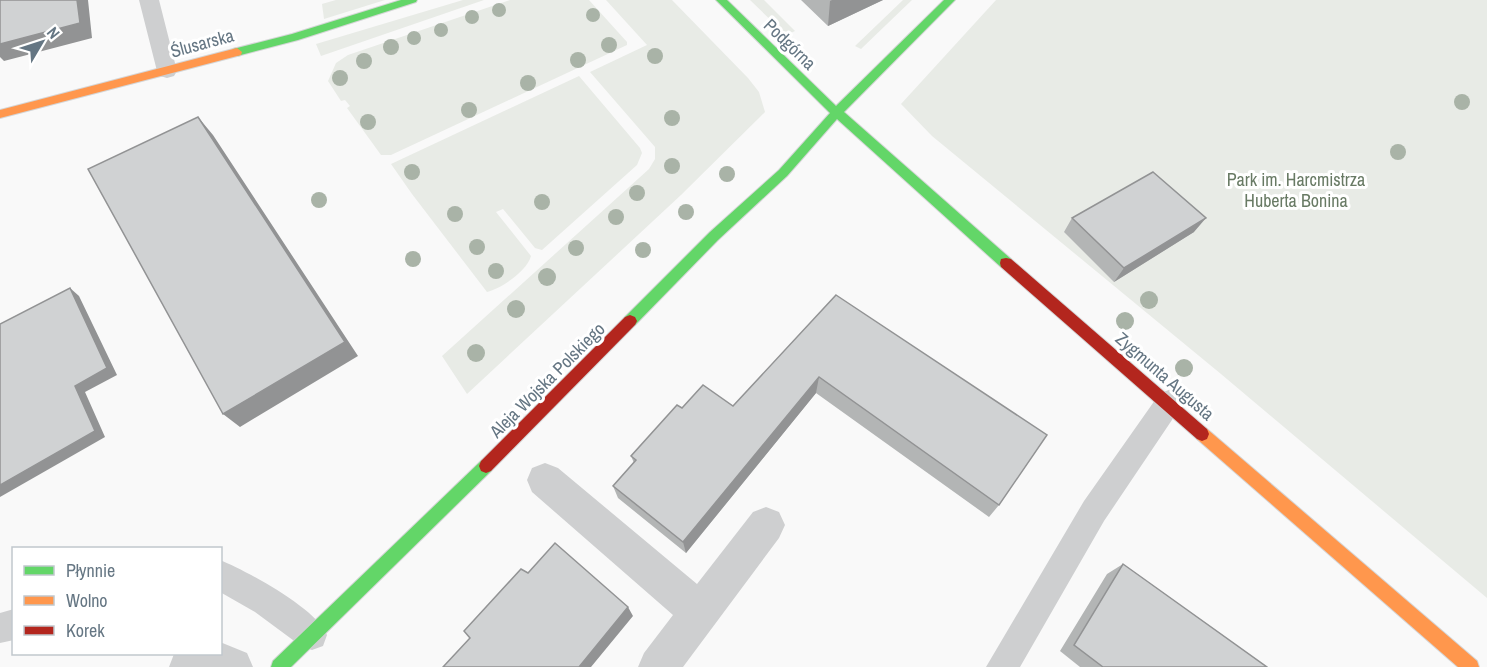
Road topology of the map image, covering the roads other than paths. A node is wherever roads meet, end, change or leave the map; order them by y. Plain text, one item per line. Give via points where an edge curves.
1 (149, 0) edge
2 (412, 0) edge
3 (721, 0) edge
4 (950, 0) edge
5 (167, 71) junction
6 (836, 113) junction
7 (0, 114) edge
8 (1169, 402) junction
9 (545, 480) dead end
10 (766, 525) dead end
11 (222, 576) edge
12 (700, 613) junction
13 (312, 634) junction
14 (189, 667) edge
15 (233, 667) edge
16 (279, 667) edge
17 (658, 667) edge
18 (1002, 667) edge
19 (1471, 667) edge

1 - 5 lane
2 - 5 street, Ślusarska
3 - 6 street, Podgórna
4 - 6 street, Aleja Wojska Polskiego
5 - 7 street, Ślusarska
6 - 8 street, Zygmunta Augusta
6 - 13 street, Aleja Wojska Polskiego via 783,173 714,236 438,515
8 - 18 lane via 1094,511
8 - 19 street, Zygmunta Augusta
9 - 12 street
10 - 12 street
11 - 13 lane
12 - 17 street
13 - 16 street, Aleja Wojska Polskiego
14 - 15 street via 204,661

